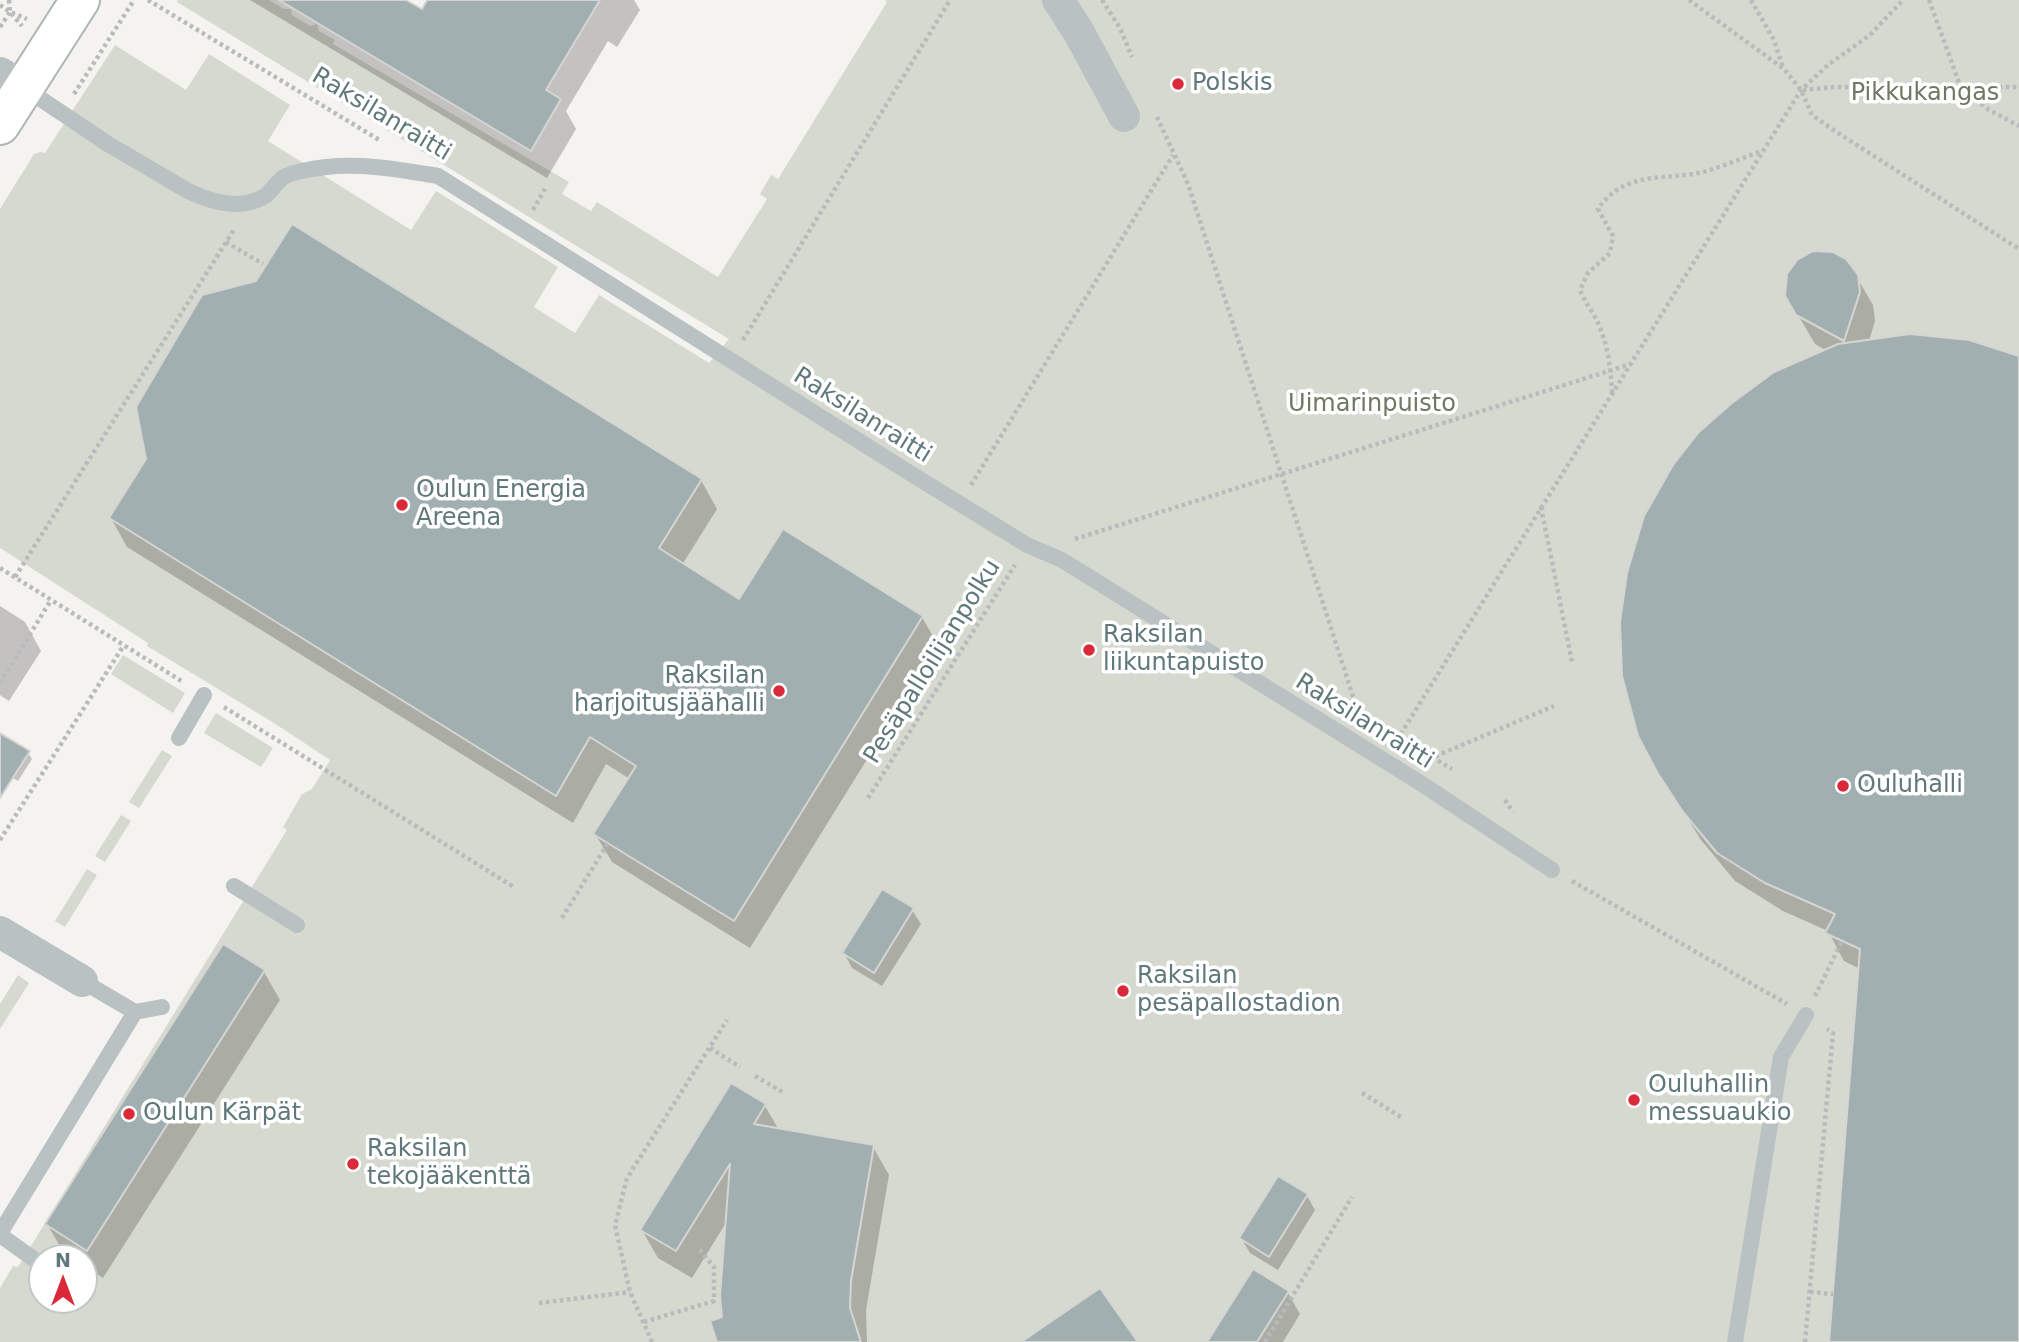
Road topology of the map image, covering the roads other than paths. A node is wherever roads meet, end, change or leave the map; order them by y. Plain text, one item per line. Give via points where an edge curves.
1 (80, 0) edge
2 (1058, 0) edge
3 (12, 80) edge
4 (1124, 116) dead end
5 (0, 125) edge
6 (204, 695) road end
7 (179, 738) dead end
8 (1552, 870) road end
9 (234, 886) dead end
10 (297, 925) dead end
11 (0, 932) edge
12 (82, 982) joint
13 (162, 1007) dead end
14 (135, 1013) junction
15 (1806, 1015) road end
16 (0, 1234) edge
17 (28, 1255) edge
18 (1735, 1342) edge

1 - 3 street
2 - 4 street
3 - 5 street
3 - 8 lane, Raksilanraitti via 108,145 201,198 228,205 266,195 285,176 325,167 381,167 438,176
6 - 7 lane
9 - 10 lane
11 - 12 street
12 - 14 lane
13 - 14 lane
14 - 16 lane
15 - 18 lane via 1781,1057
16 - 17 lane

